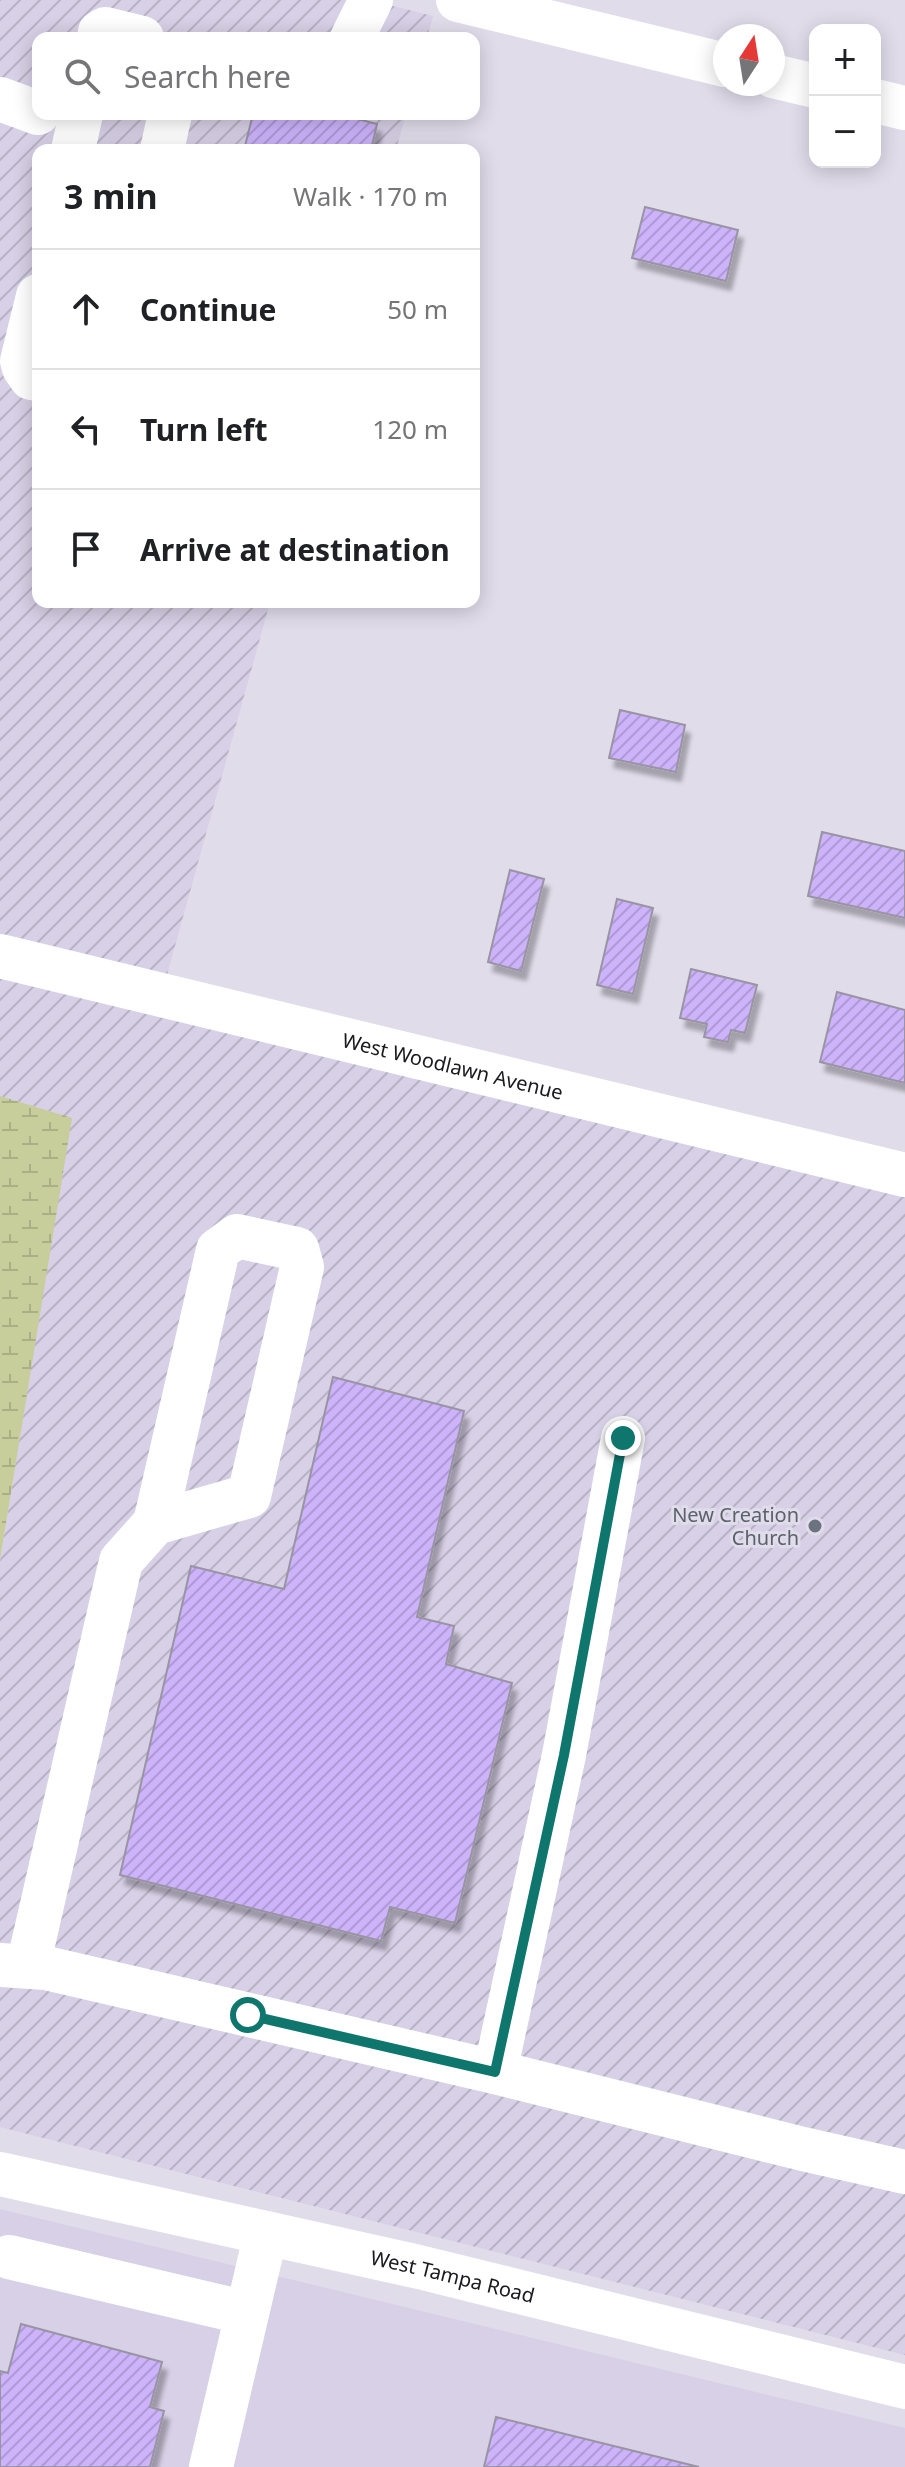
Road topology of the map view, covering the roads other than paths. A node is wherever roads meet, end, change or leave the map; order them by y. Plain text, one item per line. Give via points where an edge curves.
1 (371, 0) edge
2 (460, 0) edge
3 (355, 32) edge
4 (713, 62) edge
5 (785, 79) edge
6 (809, 85) edge
7 (0, 99) edge
8 (881, 102) edge
9 (905, 108) edge
10 (32, 111) edge
11 (169, 120) edge
12 (163, 144) edge
13 (32, 320) edge
14 (32, 378) edge
15 (0, 956) edge
16 (905, 1175) edge
17 (623, 1438) dead end
18 (155, 1523) junction
19 (14, 1966) edge
20 (495, 2072) junction
21 (905, 2172) edge
22 (0, 2174) edge
23 (266, 2233) junction
24 (9, 2257) dead end
25 (247, 2313) junction
26 (905, 2387) edge
27 (211, 2467) edge

1 - 3 street
2 - 4 street
5 - 6 street
7 - 10 street
8 - 9 street
11 - 12 street
13 - 14 street via 22,361
15 - 16 street, West Woodlawn Avenue
17 - 20 street via 564,1755
18 - 18 street via 249,1496 302,1267 297,1249 237,1236 218,1250
18 - 19 street via 121,1561
19 - 20 street via 46,1968
20 - 21 street
22 - 23 street, West Tampa Road
23 - 25 street
23 - 26 street, West Tampa Road
24 - 25 street
25 - 27 street

